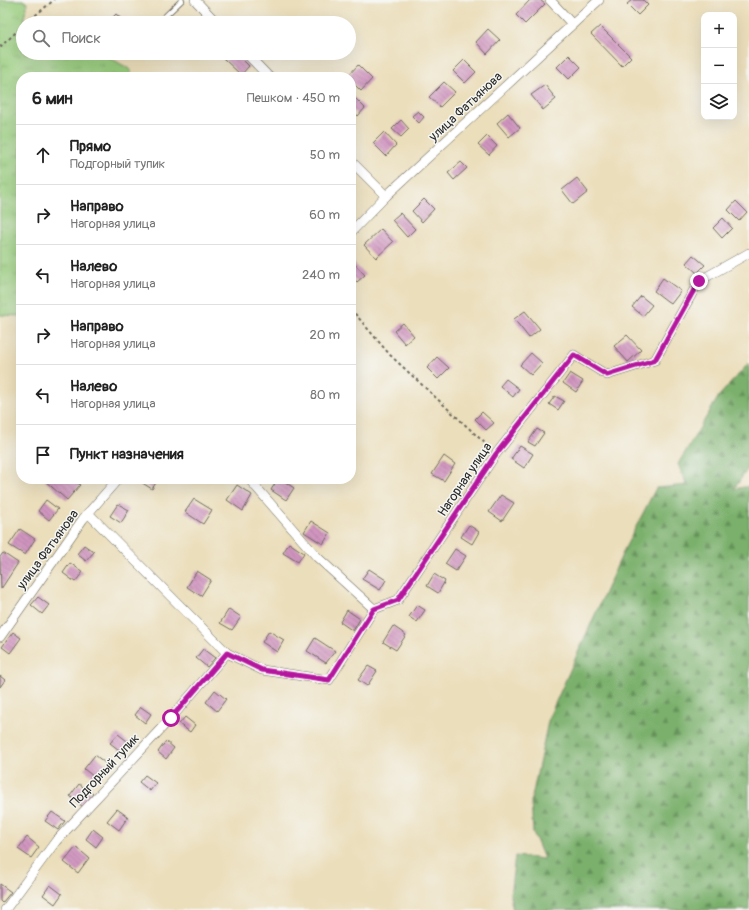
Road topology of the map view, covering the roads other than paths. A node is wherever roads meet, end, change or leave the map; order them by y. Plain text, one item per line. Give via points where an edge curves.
1 (182, 0) edge
2 (195, 0) edge
3 (550, 0) edge
4 (599, 0) edge
5 (165, 16) edge
6 (210, 16) edge
7 (572, 24) junction
8 (253, 60) edge
9 (264, 72) edge
10 (356, 166) edge
11 (386, 196) junction
12 (356, 227) edge
13 (749, 253) edge
14 (114, 484) edge
15 (253, 484) edge
16 (88, 513) junction
17 (374, 609) junction
18 (0, 637) edge
19 (227, 653) junction
20 (6, 910) edge

1 - 5 lane
2 - 6 street
3 - 7 street
4 - 7 street, улица Фатьянова
7 - 11 street, улица Фатьянова
8 - 9 street
10 - 11 street
11 - 12 street, улица Фатьянова
13 - 17 street, Нагорная улица via 699,281 655,360 607,375 574,355 496,454 398,600
14 - 16 street, улица Фатьянова
15 - 17 street via 318,557
16 - 18 street, улица Фатьянова
16 - 19 street
17 - 19 street via 329,680 262,670
19 - 20 street, Подгорный тупик via 171,718 56,841

